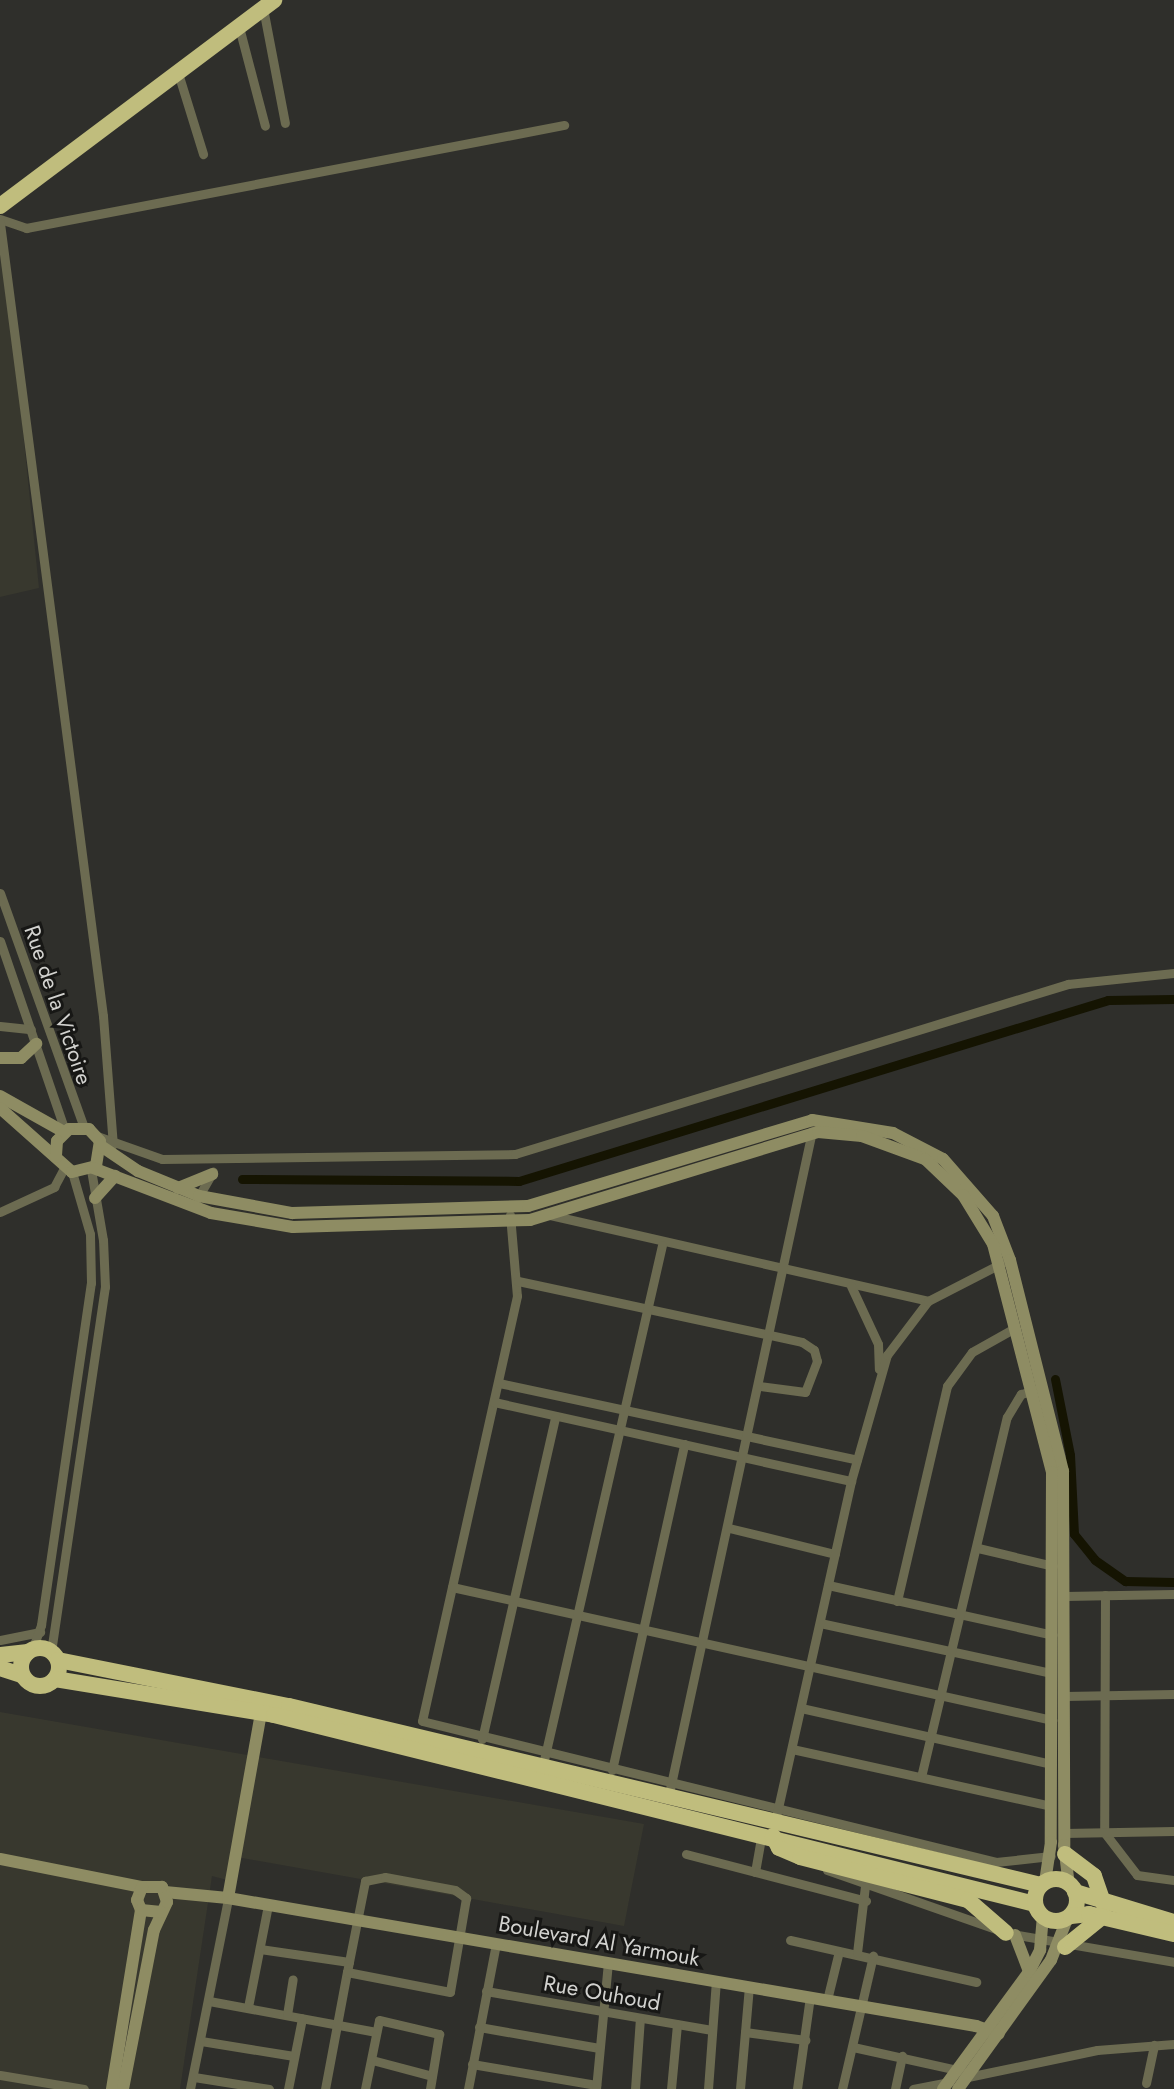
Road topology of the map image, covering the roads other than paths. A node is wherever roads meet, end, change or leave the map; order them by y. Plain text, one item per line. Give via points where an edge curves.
1 (265, 3) edge
2 (239, 27) junction
3 (217, 37) junction
4 (175, 69) junction
5 (285, 123) dead end
6 (564, 125) dead end
7 (265, 126) dead end
8 (203, 154) dead end
9 (0, 195) edge
10 (0, 206) edge
11 (0, 221) edge
12 (0, 893) edge
13 (0, 941) edge
14 (3, 959) edge
15 (1174, 973) edge
16 (0, 1026) edge
17 (31, 1029) junction
18 (36, 1044) junction
19 (0, 1058) edge
20 (0, 1096) edge
21 (0, 1108) edge
22 (812, 1126) junction
23 (84, 1128) junction
24 (64, 1132) junction
25 (104, 1142) junction
26 (56, 1157) junction
27 (218, 1160) junction
28 (92, 1169) junction
29 (68, 1170) junction
30 (212, 1174) junction
31 (115, 1176) junction
32 (177, 1188) junction
33 (95, 1198) junction
34 (196, 1202) junction
35 (509, 1208) junction
36 (0, 1212) edge
37 (550, 1215) junction
38 (511, 1222) junction
39 (662, 1245) junction
40 (1004, 1262) junction
41 (785, 1271) junction
42 (518, 1281) junction
43 (851, 1286) junction
44 (928, 1301) junction
45 (647, 1308) junction
46 (1013, 1329) junction
47 (772, 1335) junction
48 (879, 1377) junction
49 (499, 1383) junction
50 (760, 1386) junction
51 (1037, 1390) junction
52 (494, 1402) junction
53 (624, 1409) junction
54 (555, 1417) junction
55 (619, 1431) junction
56 (750, 1435) junction
57 (684, 1444) junction
58 (745, 1457) junction
59 (857, 1460) junction
60 (851, 1481) junction
61 (729, 1528) junction
62 (978, 1548) junction
63 (835, 1554) junction
64 (1053, 1566) junction
65 (828, 1585) junction
66 (452, 1587) junction
67 (1174, 1594) edge
68 (1105, 1595) junction
69 (1065, 1596) junction
70 (514, 1600) junction
71 (897, 1601) junction
72 (577, 1615) junction
73 (957, 1615) junction
74 (820, 1623) junction
75 (643, 1631) junction
76 (40, 1632) junction
77 (1053, 1635) junction
78 (0, 1640) edge
79 (704, 1645) junction
80 (30, 1651) junction
81 (949, 1651) junction
82 (0, 1655) edge
83 (54, 1656) junction
84 (810, 1666) junction
85 (0, 1668) edge
86 (1052, 1673) junction
87 (22, 1675) junction
88 (55, 1679) junction
89 (1174, 1694) edge
90 (939, 1695) junction
91 (1104, 1695) junction
92 (1065, 1696) junction
93 (801, 1708) junction
94 (261, 1712) junction
95 (1052, 1720) junction
96 (930, 1737) junction
97 (482, 1739) junction
98 (792, 1749) junction
99 (544, 1761) junction
100 (1052, 1764) junction
101 (612, 1770) junction
102 (921, 1777) junction
103 (669, 1792) junction
104 (1051, 1806) junction
105 (772, 1826) junction
106 (1174, 1831) edge
107 (1104, 1832) junction
108 (1064, 1833) junction
109 (686, 1854) dead end
110 (1058, 1856) junction
111 (800, 1857) junction
112 (0, 1859) edge
113 (755, 1872) junction
114 (1174, 1880) edge
115 (119, 1881) junction
116 (1043, 1884) junction
117 (865, 1886) junction
118 (142, 1887) junction
119 (1072, 1888) junction
120 (165, 1892) junction
121 (192, 1896) junction
122 (228, 1898) junction
123 (866, 1901) junction
124 (139, 1905) junction
125 (268, 1905) junction
126 (163, 1910) junction
127 (1039, 1910) junction
128 (1103, 1911) junction
129 (1069, 1917) junction
130 (357, 1920) junction
131 (1174, 1922) edge
132 (1010, 1934) junction
133 (1174, 1934) edge
134 (459, 1937) junction
135 (790, 1940) dead end
136 (1042, 1942) junction
137 (496, 1944) junction
138 (1062, 1946) junction
139 (260, 1949) junction
140 (839, 1951) junction
141 (857, 1953) junction
142 (873, 1956) junction
143 (1174, 1962) edge
144 (608, 1963) junction
145 (348, 1967) junction
146 (1029, 1972) junction
147 (293, 1979) dead end
148 (716, 1981) junction
149 (976, 1982) dead end
150 (749, 1987) junction
151 (486, 1991) junction
152 (810, 1997) junction
153 (827, 2000) junction
154 (209, 2001) junction
155 (248, 2007) junction
156 (864, 2007) junction
157 (602, 2012) junction
158 (287, 2015) junction
159 (302, 2018) junction
160 (640, 2018) junction
161 (337, 2024) junction
162 (677, 2024) junction
163 (479, 2027) junction
164 (712, 2030) junction
165 (993, 2031) junction
166 (376, 2032) junction
167 (745, 2032) junction
168 (805, 2040) junction
169 (201, 2041) junction
170 (1174, 2044) edge
171 (1154, 2045) junction
172 (853, 2047) junction
173 (599, 2048) junction
174 (294, 2056) junction
175 (902, 2056) junction
176 (372, 2060) junction
177 (472, 2064) junction
178 (963, 2072) junction
179 (0, 2075) edge
180 (432, 2076) junction
181 (194, 2077) junction
182 (1146, 2083) dead end
183 (596, 2087) edge
184 (950, 2087) edge
185 (84, 2089) edge
186 (112, 2089) edge
187 (123, 2089) edge
188 (190, 2089) edge
189 (269, 2089) edge
190 (288, 2089) edge
191 (325, 2089) edge
192 (365, 2089) edge
193 (430, 2089) edge
194 (468, 2089) edge
195 (635, 2089) edge
196 (671, 2089) edge
197 (708, 2089) edge
198 (740, 2089) edge
199 (797, 2089) edge
200 (842, 2089) edge
201 (895, 2089) edge
202 (913, 2089) edge

1 - 2 highway
1 - 3 highway
1 - 5 street
2 - 3 highway
2 - 7 street
3 - 4 highway
4 - 8 street
4 - 9 highway
4 - 10 highway
6 - 11 street via 26,228
11 - 25 street via 103,1016
12 - 23 street, Rue de la Victoire
13 - 14 street, Rue de la Victoire
14 - 17 street, Rue de la Victoire
15 - 27 street via 1068,984 515,1154
16 - 17 street
17 - 18 street, Rue de la Victoire
18 - 19 main road via 21,1058
18 - 24 street, Rue de la Victoire
20 - 24 main road
21 - 26 main road
22 - 35 main road
22 - 37 main road
22 - 40 main road via 853,1133 925,1159 970,1204
22 - 41 street
23 - 24 main road
23 - 25 main road
24 - 26 main road
25 - 27 street via 162,1159
25 - 28 main road
25 - 32 main road
26 - 29 main road
27 - 30 street
28 - 29 main road
28 - 31 main road
28 - 33 street
29 - 36 street via 54,1187
29 - 76 street via 90,1234 91,1283
30 - 32 main road
30 - 34 street
31 - 33 main road
31 - 34 main road
32 - 34 main road
33 - 83 street via 105,1287
34 - 35 main road via 292,1213
34 - 38 main road via 277,1226
35 - 38 street
37 - 38 main road
37 - 39 street
38 - 42 street
39 - 41 street
39 - 45 street
40 - 44 street
40 - 46 main road
40 - 51 main road
41 - 43 street
41 - 47 street
42 - 45 street
42 - 49 street
43 - 44 street
43 - 48 street via 878,1344
44 - 48 street via 898,1335
45 - 47 street
45 - 53 street
46 - 51 main road
46 - 71 street via 972,1352 947,1386
47 - 50 street
47 - 50 street via 809,1345 817,1361 802,1393
48 - 59 street
49 - 52 street
49 - 53 street
50 - 56 street
51 - 62 street via 1016,1399 1007,1417
51 - 64 main road via 1052,1472
51 - 69 main road via 1063,1471
52 - 54 street
52 - 66 street
53 - 55 street
53 - 56 street
54 - 55 street
54 - 70 street
55 - 57 street
55 - 72 street
56 - 58 street
56 - 59 street
57 - 58 street
57 - 75 street
58 - 60 street
58 - 61 street
59 - 60 street
60 - 63 street
61 - 63 street
61 - 79 street
62 - 64 street
62 - 73 street
63 - 65 street
64 - 77 main road
65 - 71 street
65 - 74 street
66 - 70 street
66 - 97 street via 422,1721
67 - 68 street
68 - 69 street
68 - 91 street
69 - 92 main road
70 - 72 street
70 - 97 street
71 - 73 street
72 - 75 street
72 - 99 street
73 - 77 street
73 - 81 street
74 - 81 street
74 - 84 street
75 - 79 street
75 - 101 street
76 - 78 street via 16,1641
76 - 80 street
77 - 86 main road
79 - 84 street
79 - 103 street
80 - 82 highway
80 - 83 highway
80 - 87 highway
81 - 86 street
81 - 90 street
83 - 88 highway
83 - 99 highway
84 - 90 street
84 - 93 street
85 - 87 highway
86 - 95 main road
87 - 88 highway via 37,1687
88 - 94 highway
89 - 91 street
90 - 95 street
90 - 96 street
91 - 92 street
91 - 107 street
92 - 108 main road
93 - 96 street
93 - 98 street
94 - 105 highway
94 - 122 main road
95 - 100 main road
96 - 100 street
96 - 102 street
97 - 99 street
98 - 102 street
98 - 105 street
99 - 101 street
99 - 103 highway
100 - 104 main road
101 - 103 street
102 - 104 street
103 - 105 highway
104 - 110 main road
105 - 110 street via 996,1862
105 - 111 highway via 779,1848
105 - 113 street
105 - 116 highway
105 - 127 highway
106 - 107 street
107 - 108 street
107 - 114 street via 1137,1875
108 - 110 main road
109 - 113 street
110 - 116 main road
110 - 119 main road
110 - 128 highway via 1094,1876
111 - 117 street
111 - 132 highway via 968,1900
112 - 115 main road
113 - 123 street
115 - 118 main road
115 - 124 main road
116 - 119 highway
116 - 127 highway
117 - 123 street
117 - 132 street
118 - 120 main road, Boulevard Al Yarmouk via 157,1885
118 - 124 main road
119 - 128 highway
119 - 129 highway
120 - 121 main road, Boulevard Al Yarmouk
120 - 126 main road
121 - 122 main road, Boulevard Al Yarmouk
121 - 126 main road, Boulevard Al Yarmouk
122 - 125 main road, Boulevard Al Yarmouk
122 - 154 street
123 - 141 street
124 - 126 main road
124 - 186 main road
125 - 130 main road, Boulevard Al Yarmouk
125 - 139 street
126 - 187 main road
127 - 129 highway
127 - 136 main road
128 - 129 highway
128 - 131 highway
128 - 133 highway
128 - 138 highway
129 - 138 main road
130 - 134 main road, Boulevard Al Yarmouk
130 - 134 street via 365,1881 369,1876 385,1877 463,1894
130 - 145 street
132 - 136 street
132 - 146 main road
134 - 137 main road, Boulevard Al Yarmouk
134 - 145 street via 450,1992
135 - 140 street
136 - 138 street
136 - 146 main road
137 - 144 main road, Boulevard Al Yarmouk
137 - 151 street
138 - 143 street
138 - 165 main road
139 - 145 street
139 - 155 street
140 - 141 street
140 - 153 street
141 - 142 street
142 - 149 street
142 - 156 street
144 - 148 main road, Boulevard Al Yarmouk
144 - 157 street
145 - 161 street
146 - 165 main road
147 - 158 street
148 - 150 main road, Boulevard Al Yarmouk
148 - 164 street
150 - 152 main road, Boulevard Al Yarmouk
150 - 167 street
151 - 157 street, Rue Ouhoud
151 - 163 street
152 - 153 main road, Boulevard Al Yarmouk
152 - 168 street
153 - 156 main road, Boulevard Al Yarmouk
154 - 155 street
154 - 169 street
155 - 158 street
156 - 165 main road, Boulevard Al Yarmouk
156 - 172 street
157 - 160 street, Rue Ouhoud
157 - 173 street
158 - 159 street
159 - 161 street
159 - 174 street
160 - 162 street, Rue Ouhoud
160 - 195 street
161 - 166 street
161 - 191 street
162 - 164 street, Rue Ouhoud
162 - 196 street
163 - 173 street
163 - 177 street
164 - 197 street
165 - 178 main road
166 - 176 street
166 - 180 street via 379,2020 439,2034
167 - 168 street
167 - 198 street
168 - 199 street
169 - 174 street
169 - 181 street
170 - 171 street
171 - 178 street
171 - 182 street
172 - 175 street
172 - 200 street
173 - 183 street
174 - 190 street
175 - 178 street
175 - 201 street
176 - 180 street
176 - 192 street
177 - 183 street
177 - 194 street
178 - 184 main road
179 - 185 street
180 - 193 street
181 - 188 street
181 - 189 street
184 - 202 street

